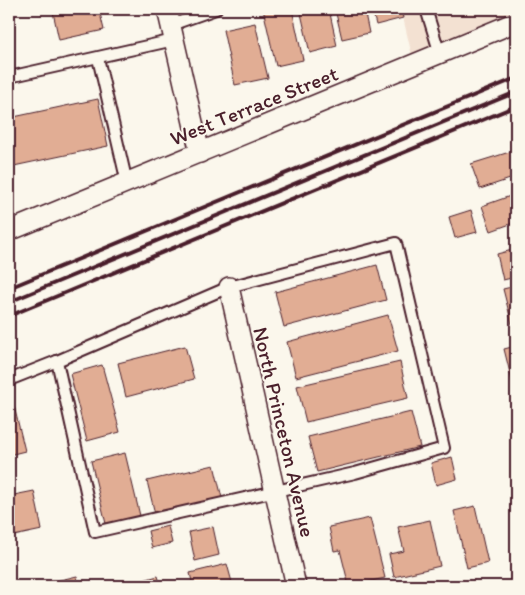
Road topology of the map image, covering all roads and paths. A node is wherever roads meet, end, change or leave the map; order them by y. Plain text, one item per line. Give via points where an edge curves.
1 (216, 9) edge
2 (426, 9) edge
3 (516, 22) edge
4 (171, 25) edge
5 (440, 54) junction
6 (98, 58) junction
7 (9, 77) edge
8 (200, 153) junction
9 (127, 183) junction
10 (9, 231) edge
11 (229, 288) junction
12 (57, 362) junction
13 (9, 380) edge
14 (274, 492) junction
15 (296, 586) edge

1 - 4 lane
2 - 5 lane
3 - 5 street, West Terrace Street
4 - 6 lane
4 - 8 street
5 - 8 street, West Terrace Street
6 - 7 lane
6 - 9 lane
8 - 9 street, West Terrace Street
9 - 10 street, West Terrace Street
11 - 12 lane
11 - 14 street, North Princeton Avenue
11 - 14 lane via 396,243 444,448
12 - 13 lane
12 - 14 lane via 95,532
14 - 15 street, North Princeton Avenue

